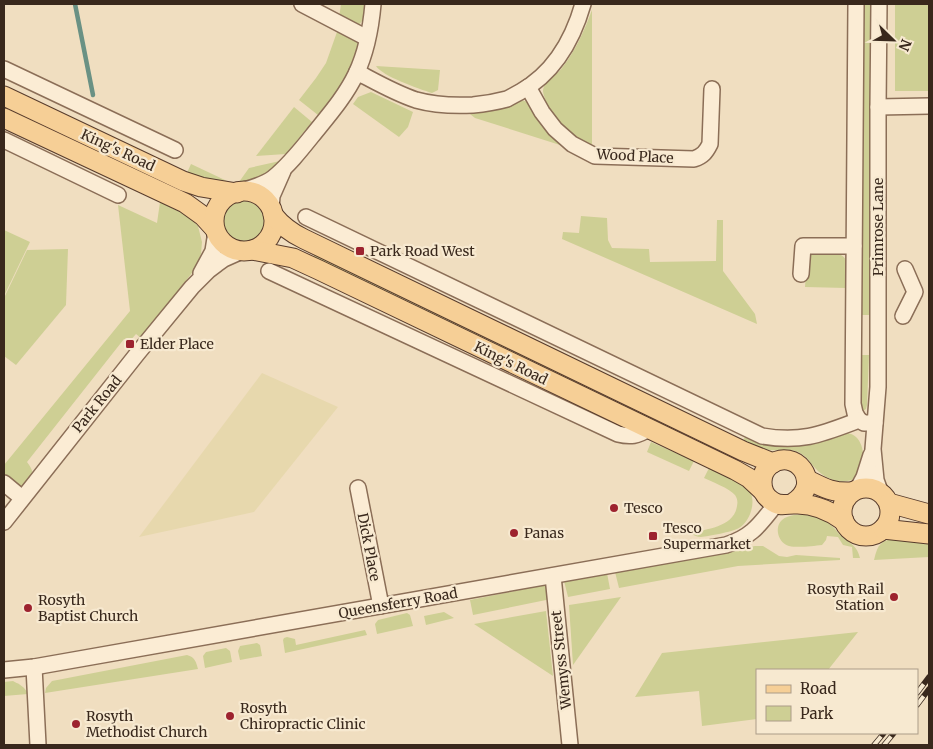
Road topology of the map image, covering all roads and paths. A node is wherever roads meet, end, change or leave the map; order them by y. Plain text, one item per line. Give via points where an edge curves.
1 (302, 4) edge
2 (373, 4) edge
3 (583, 4) edge
4 (856, 4) edge
5 (879, 4) edge
6 (367, 38) junction
7 (4, 69) edge
8 (357, 72) junction
9 (528, 87) junction
10 (712, 89) dead end
11 (4, 96) edge
12 (929, 106) edge
13 (878, 108) junction
14 (4, 118) edge
15 (139, 134) junction
16 (4, 140) edge
17 (175, 150) dead end
18 (130, 156) junction
19 (110, 168) junction
20 (283, 169) junction
21 (100, 186) junction
22 (239, 192) junction
23 (118, 195) dead end
24 (272, 212) junction
25 (306, 217) dead end
26 (215, 230) junction
27 (358, 242) junction
28 (854, 246) junction
29 (247, 251) junction
30 (349, 260) junction
31 (905, 269) dead end
32 (320, 270) junction
33 (269, 271) dead end
34 (800, 274) dead end
35 (192, 287) junction
36 (310, 290) junction
37 (922, 292) edge
38 (903, 316) dead end
39 (859, 420) junction
40 (875, 423) junction
41 (648, 429) junction
42 (873, 449) junction
43 (773, 463) junction
44 (806, 479) junction
45 (4, 484) edge
46 (358, 488) dead end
47 (855, 490) junction
48 (885, 497) junction
49 (22, 498) junction
50 (777, 499) junction
51 (929, 514) edge
52 (844, 521) junction
53 (4, 522) edge
54 (884, 529) junction
55 (929, 534) edge
56 (553, 576) junction
57 (380, 606) junction
58 (34, 667) junction
59 (4, 670) edge
60 (38, 745) edge
61 (570, 745) edge

1 - 6 street
2 - 6 street
3 - 9 street via 568,43 551,68
4 - 28 street, Primrose Lane
5 - 13 street, Primrose Lane
6 - 8 street
7 - 15 street
8 - 9 street via 398,93 443,105 483,104 507,99
8 - 20 street via 334,109
9 - 10 street, Wood Place via 555,129 572,144 595,156 694,159 707,151 710,144
11 - 18 main road, King's Road
12 - 13 street
13 - 40 street, Primrose Lane via 878,388
14 - 19 main road, King's Road
15 - 17 street
15 - 18 street
16 - 21 street
18 - 22 main road, King's Road via 201,187
19 - 21 street
19 - 26 main road, King's Road via 185,203
20 - 22 street via 257,187
20 - 24 street via 272,196
21 - 23 street
22 - 24 main road, King's Road via 252,192 261,197
22 - 26 main road via 223,200 217,208
24 - 29 main road via 274,221 268,240
24 - 30 main road, King's Road via 291,233
25 - 27 street
26 - 29 main road, King's Road via 225,245 233,250
26 - 35 street, Park Road via 212,251
27 - 30 street
27 - 39 street via 762,436 799,439
28 - 34 street, Primrose Lane via 803,246
28 - 39 street, Primrose Lane via 853,404
29 - 32 main road, King's Road via 293,258
29 - 35 street, Park Road via 224,259
30 - 43 main road, King's Road
31 - 37 street
32 - 36 street
32 - 41 main road, King's Road
33 - 36 street
35 - 49 street, Park Road
36 - 41 street via 618,434 629,437
37 - 38 street
39 - 40 street
40 - 42 street, Primrose Lane
41 - 50 main road, King's Road via 735,470
42 - 47 street, Primrose Lane via 864,477
42 - 48 street, Primrose Lane via 876,480
43 - 44 main road via 791,461 801,468
43 - 50 main road via 764,472 762,485
44 - 47 main road via 840,492
44 - 50 main road via 804,494 799,499
45 - 49 street
46 - 57 street, Dick Place
47 - 48 main road via 872,488
47 - 52 main road via 843,505
48 - 51 main road
48 - 54 main road via 891,510
49 - 53 street, Park Road
50 - 52 main road via 821,507
50 - 56 street, Queensferry Road via 756,529 738,541
52 - 54 main road via 848,528 861,536 877,534
54 - 55 main road
56 - 57 street, Queensferry Road
56 - 61 street, Wemyss Street
57 - 58 street, Queensferry Road
58 - 59 street, Queensferry Road
58 - 60 street

